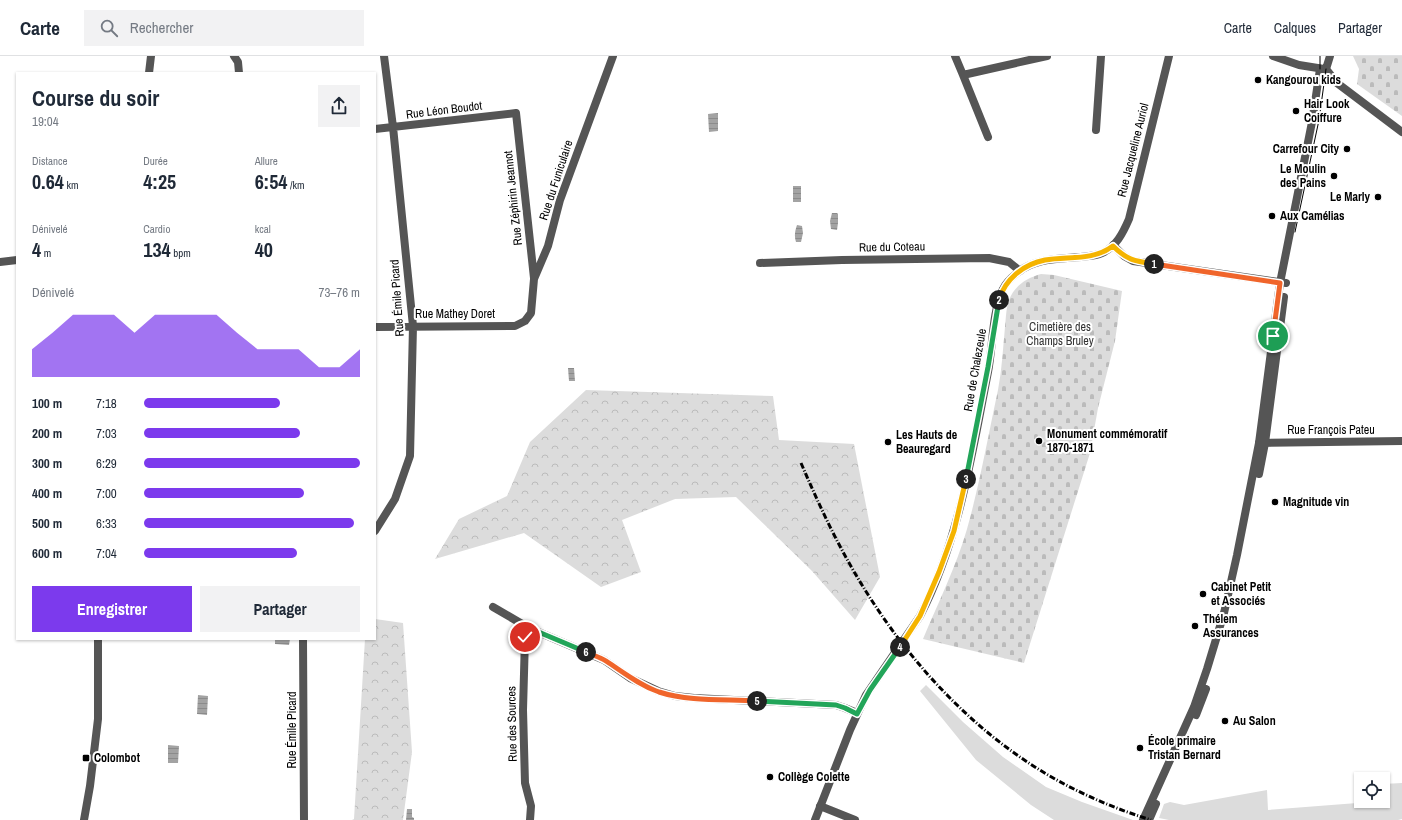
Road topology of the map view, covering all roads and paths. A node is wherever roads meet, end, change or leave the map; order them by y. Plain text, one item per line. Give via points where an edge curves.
1 (151, 56) edge
2 (234, 56) edge
3 (384, 56) edge
4 (613, 56) edge
5 (955, 56) edge
6 (1046, 56) edge
7 (1101, 56) edge
8 (1169, 56) edge
9 (1273, 56) edge
10 (1325, 56) edge
11 (1330, 56) edge
12 (1323, 69) junction
13 (150, 72) edge
14 (239, 72) edge
15 (963, 75) junction
16 (516, 113) joint
17 (394, 127) junction
18 (376, 129) edge
19 (1096, 130) dead end
20 (1402, 132) edge
21 (988, 137) dead end
22 (1113, 246) junction
23 (16, 260) edge
24 (0, 262) edge
25 (760, 263) dead end
26 (1020, 271) junction
27 (534, 280) junction
28 (1283, 283) junction
29 (531, 313) joint
30 (413, 326) junction
31 (376, 327) edge
32 (1402, 441) edge
33 (1262, 443) junction
34 (376, 529) edge
35 (494, 607) dead end
36 (529, 628) junction
37 (98, 640) edge
38 (303, 640) edge
39 (857, 714) junction
40 (820, 806) junction
41 (84, 820) edge
42 (304, 820) edge
43 (530, 820) edge
44 (815, 820) edge
45 (855, 820) edge
46 (1143, 820) edge
47 (1149, 820) edge

1 - 13 street
2 - 14 street via 238,62
3 - 17 street, Rue Émile Picard
4 - 27 street, Rue du Funiculaire via 560,200 548,246
5 - 15 street
6 - 15 street
7 - 19 street
8 - 22 street, Rue Jacqueline Auriol via 1129,219 1119,240
9 - 12 street via 1299,65
10 - 12 street
11 - 12 street
12 - 20 street via 1337,83
12 - 28 street
15 - 21 street
16 - 17 street, Rue Léon Boudot
16 - 27 street, Rue Zéphirin Jeannot
17 - 18 street, Rue Léon Boudot
17 - 30 street, Rue Émile Picard
22 - 26 street, Rue de Chalezeule via 1101,254 1044,260
22 - 28 street via 1133,261
23 - 24 street
25 - 26 street, Rue du Coteau via 989,258 1009,262
26 - 39 street, Rue de Chalezeule via 1004,287 999,298 977,428 952,538 920,616 870,690
27 - 29 street, Rue du Funiculaire
28 - 33 street
29 - 30 street, Rue Mathey Doret via 524,322 515,326
30 - 31 street, Rue Mathey Doret
30 - 34 street, Rue Émile Picard via 410,456 396,499
32 - 33 street, Rue François Pateu
33 - 46 street via 1224,613 1207,669 1182,736
33 - 47 street via 1246,537 1228,618 1201,705
35 - 36 street
36 - 39 street via 604,660 630,678 675,696 836,705
36 - 43 street, Rue des Sources via 525,637 523,710 525,783 531,806
37 - 41 street via 98,718
38 - 42 street, Rue Émile Picard
39 - 40 street, Rue de Chalezeule
40 - 44 street, Rue de Chalezeule
40 - 45 street

